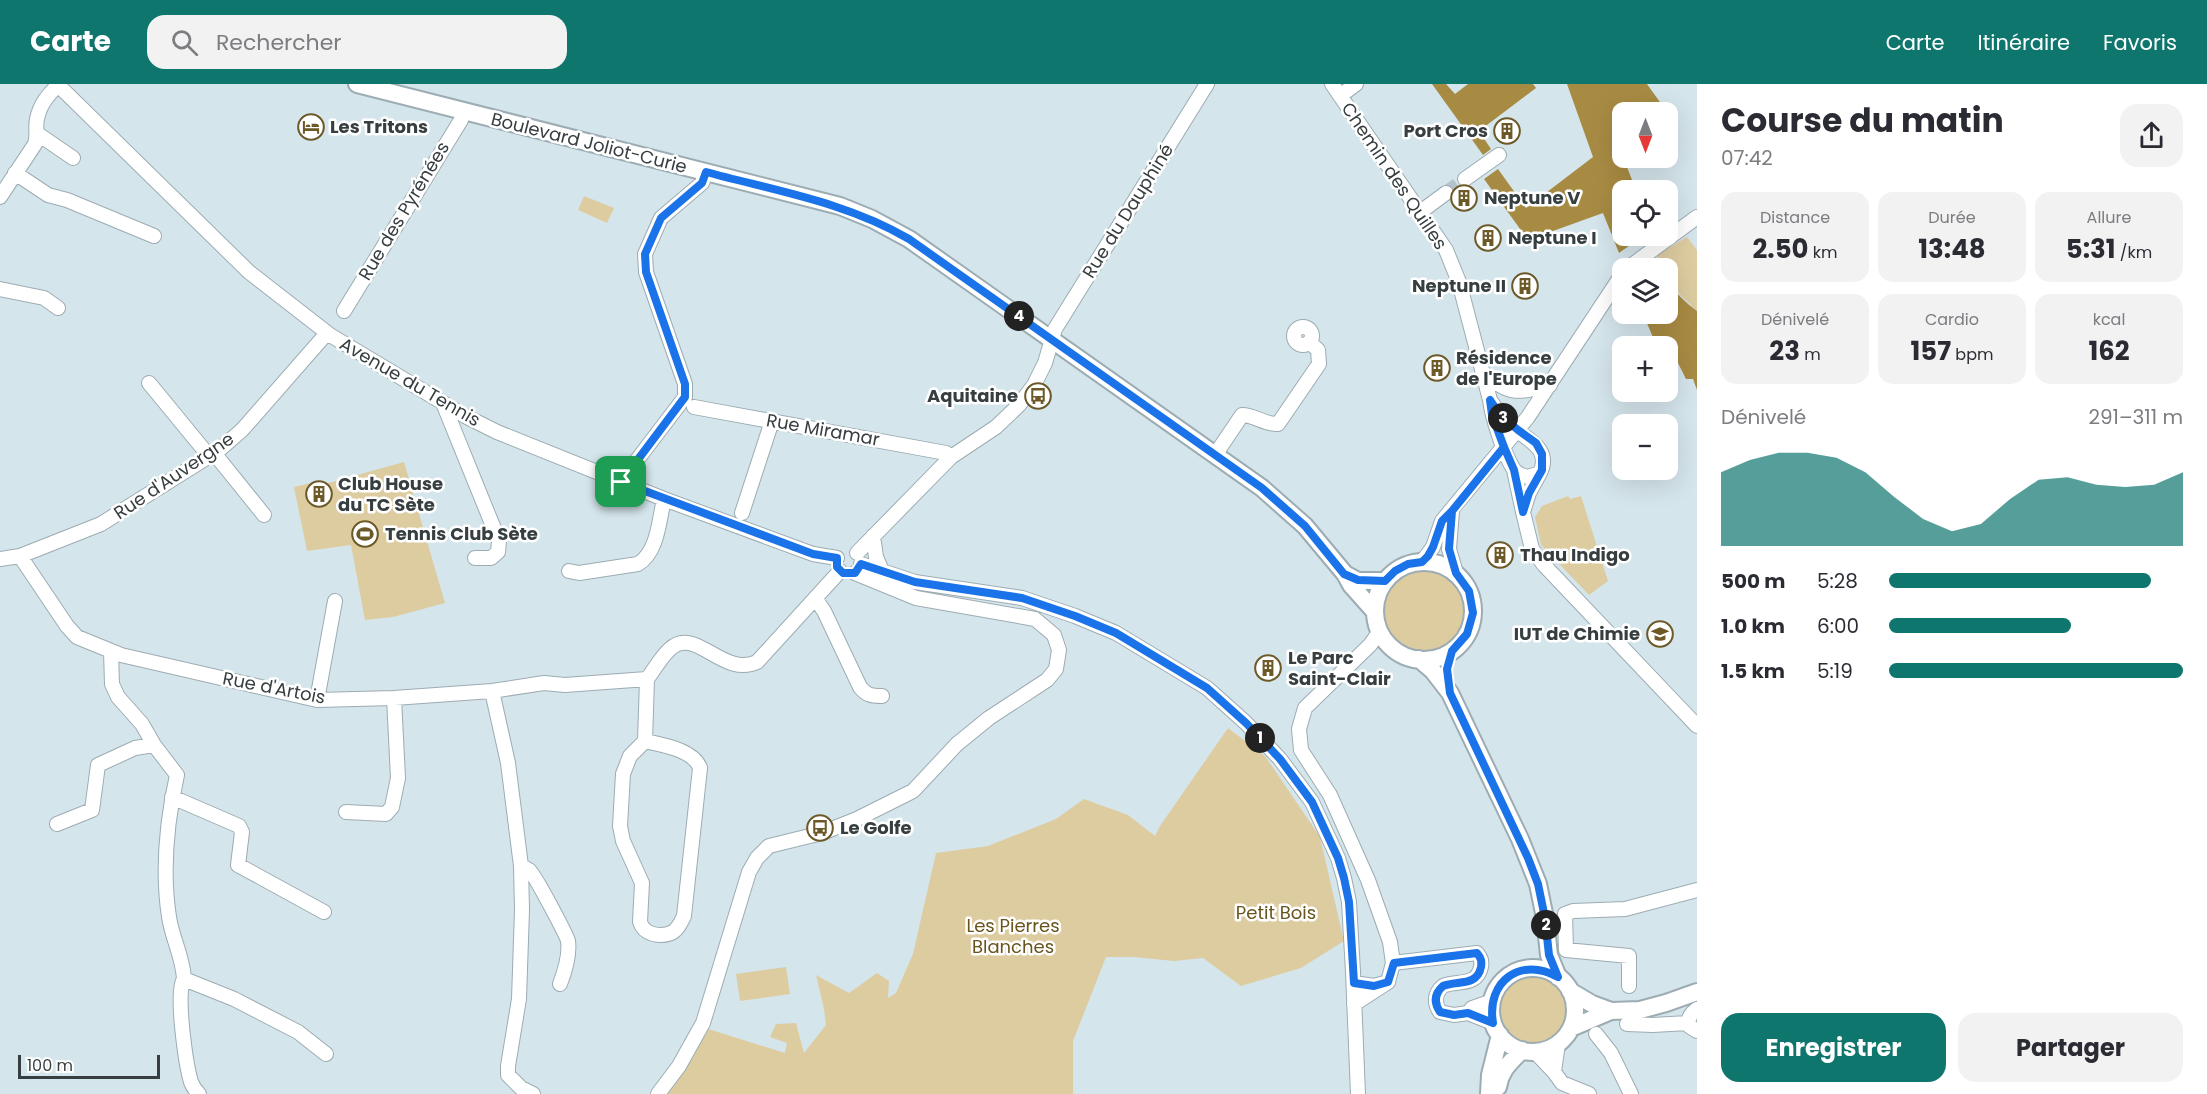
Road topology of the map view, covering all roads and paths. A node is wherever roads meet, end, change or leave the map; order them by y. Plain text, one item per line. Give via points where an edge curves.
1 (58, 84) edge
2 (357, 84) edge
3 (1207, 84) edge
4 (1356, 84) edge
5 (1336, 90) edge
6 (463, 111) junction
7 (38, 134) junction
8 (1499, 155) dead end
9 (73, 158) dead end
10 (706, 172) junction
11 (15, 173) junction
12 (1465, 179) tunnel mouth
13 (1446, 193) tunnel mouth
14 (0, 196) edge
15 (1419, 213) junction
16 (1697, 217) edge
17 (154, 236) dead end
18 (1642, 258) edge
19 (0, 289) edge
20 (1612, 290) edge
21 (58, 308) dead end
22 (344, 311) dead end
23 (327, 333) junction
24 (1051, 339) junction
25 (1309, 342) dead end
26 (1483, 373) junction
27 (149, 383) dead end
28 (1550, 385) junction
29 (1490, 400) junction
30 (443, 404) junction
31 (694, 407) dead end
32 (772, 421) junction
33 (1518, 430) junction
34 (1504, 447) junction
35 (212, 455) junction
36 (1215, 455) junction
37 (951, 457) junction
38 (1514, 470) junction
39 (1540, 473) junction
40 (621, 482) junction
41 (664, 499) junction
42 (1452, 511) junction
43 (1523, 512) junction
44 (742, 513) dead end
45 (264, 516) dead end
46 (873, 536) junction
47 (20, 556) junction
48 (475, 558) dead end
49 (0, 560) edge
50 (1422, 562) junction
51 (857, 563) junction
52 (838, 564) junction
53 (569, 571) dead end
54 (882, 571) junction
55 (1456, 573) junction
56 (1344, 574) junction
57 (1385, 581) junction
58 (815, 598) junction
59 (335, 601) dead end
60 (1375, 612) junction
61 (1380, 631) junction
62 (111, 651) junction
63 (1452, 651) junction
64 (1419, 659) junction
65 (647, 679) junction
66 (492, 690) junction
67 (1450, 693) junction
68 (882, 696) dead end
69 (394, 698) junction
70 (317, 700) junction
71 (1697, 726) edge
72 (645, 741) junction
73 (153, 745) junction
74 (172, 797) junction
75 (346, 812) dead end
76 (57, 824) dead end
77 (520, 866) junction
78 (1697, 890) edge
79 (1541, 902) junction
80 (324, 912) dead end
81 (1394, 963) junction
82 (1528, 969) junction
83 (1558, 977) junction
84 (184, 979) junction
85 (1388, 982) junction
86 (1354, 983) junction
87 (560, 984) dead end
88 (1629, 986) dead end
89 (1570, 991) junction
90 (1697, 992) edge
91 (1492, 1001) junction
92 (1354, 1004) junction
93 (1697, 1009) edge
94 (1611, 1011) junction
95 (1461, 1014) junction
96 (1627, 1024) dead end
97 (1693, 1027) edge
98 (1570, 1028) junction
99 (1496, 1029) junction
100 (1596, 1034) dead end
101 (1558, 1043) junction
102 (1528, 1051) junction
103 (326, 1054) dead end
104 (1557, 1083) edge
105 (528, 1093) edge
106 (198, 1094) edge
107 (658, 1094) edge
108 (1358, 1094) edge
109 (1489, 1094) edge
110 (1498, 1094) edge
111 (1589, 1094) edge
112 (1631, 1094) edge

1 - 7 street via 41,107
1 - 23 street, Avenue du Tennis via 249,272
2 - 6 main road, Boulevard Joliot-Curie
3 - 24 street, Rue du Dauphiné
4 - 5 street
5 - 15 street, Chemin des Quilles
6 - 10 main road, Boulevard Joliot-Curie
6 - 22 street, Rue des Pyrénées
7 - 9 street
7 - 11 street
8 - 12 street
10 - 24 main road, Boulevard Joliot-Curie via 840,206 872,219 909,239
10 - 40 street via 702,183 661,218 645,254 646,272 685,384 685,397
11 - 14 street
11 - 17 street via 48,195
13 - 15 street
15 - 26 street, Chemin des Quilles via 1450,258
16 - 18 street
19 - 21 street via 44,298
20 - 28 street
23 - 30 street, Avenue du Tennis
23 - 35 street, Rue d'Auvergne via 242,430
24 - 36 main road, Boulevard Joliot-Curie
24 - 37 street, Rue du Dauphiné via 1034,385 1019,405 996,428
25 - 36 street via 1318,350 1319,363 1278,424 1242,415
26 - 28 street via 1517,392
26 - 29 street, Chemin des Quilles
27 - 35 street
28 - 33 street
29 - 33 street, Chemin des Quilles
29 - 34 street, Chemin des Quilles
30 - 40 street, Avenue du Tennis via 497,432
30 - 48 street via 499,541 498,552 491,558
31 - 32 street, Rue Miramar
32 - 37 street, Rue Miramar
32 - 44 street
33 - 34 street
33 - 39 street via 1540,448
34 - 38 street
34 - 42 street
35 - 45 street
35 - 47 street, Rue d'Auvergne via 101,524
36 - 56 main road, Boulevard Joliot-Curie via 1290,512
37 - 46 street, Rue du Dauphiné
38 - 39 street via 1528,477
38 - 43 street
39 - 43 street
40 - 41 street, Avenue du Tennis
41 - 52 street, Avenue du Tennis
41 - 53 street via 647,558 639,564
42 - 50 street via 1442,521 1433,547
42 - 55 street via 1449,549
43 - 71 street via 1532,549 1544,566
46 - 51 street, Rue du Dauphiné
46 - 54 street
47 - 49 street, Rue d'Auvergne
47 - 62 street, Rue d'Artois via 77,637
50 - 55 main road via 1440,564
50 - 57 main road via 1402,568
51 - 52 street, Avenue du Tennis via 847,574
51 - 52 street via 851,550 844,551
51 - 54 street
51 - 107 street via 916,598 1035,619 1054,635 1059,650 1056,669 1047,680 957,744 913,791 822,833 769,846 757,858 749,872 703,1023
52 - 58 street
54 - 86 street via 915,582 1022,598 1075,616 1116,633 1207,688 1280,759 1312,802 1344,878
55 - 63 main road via 1469,591 1473,613 1467,634
56 - 57 main road via 1358,580
56 - 60 main road, Boulevard Joliot-Curie
57 - 60 main road
58 - 65 street via 757,662 747,667 732,664 689,642 680,643 670,648
58 - 68 street via 860,687 866,694
59 - 70 street
60 - 61 main road
61 - 64 main road via 1392,647
61 - 81 street via 1305,708 1299,729 1301,750 1330,795 1368,880
62 - 70 street, Rue d'Artois
62 - 73 street via 112,684
63 - 64 main road
63 - 67 main road via 1447,669
64 - 67 main road
65 - 66 street, Rue d'Artois via 544,683
65 - 72 street
66 - 69 street, Rue d'Artois
66 - 77 street via 508,763
67 - 79 main road via 1520,839
69 - 70 street, Rue d'Artois
69 - 75 street via 398,778 392,807 386,814
72 - 72 street via 630,756 623,774 620,826 642,883 642,928 659,935 672,933 684,916 700,768 691,756
73 - 74 street via 177,775
73 - 76 street via 135,748 98,765 92,810
74 - 80 street via 238,826 242,832 238,865
74 - 84 street via 166,885 169,918 184,965
77 - 87 street via 529,870 539,883 565,933 568,942
77 - 105 street via 518,1018 507,1066 508,1075
78 - 88 street via 1625,909 1565,914 1566,950 1629,956
79 - 82 main road via 1537,953
79 - 83 main road via 1549,955
81 - 85 street
81 - 95 street via 1477,953 1481,965 1474,979 1447,984 1437,994 1440,1012
82 - 83 main road
82 - 91 main road via 1505,979
83 - 89 main road
84 - 103 street via 298,1032
84 - 106 street via 180,996 187,1066
85 - 86 street via 1374,986
85 - 92 street
86 - 92 street
89 - 94 main road
89 - 98 main road via 1574,1016
90 - 94 main road via 1640,1010
91 - 95 street
91 - 99 main road
92 - 108 street
93 - 97 street via 1692,1013
94 - 98 main road
95 - 99 street
96 - 97 street
98 - 101 main road
99 - 102 main road via 1509,1045
99 - 109 main road
100 - 112 street via 1611,1053
101 - 102 main road
101 - 104 street
102 - 104 street
102 - 110 main road via 1507,1063 1500,1075
104 - 111 street

